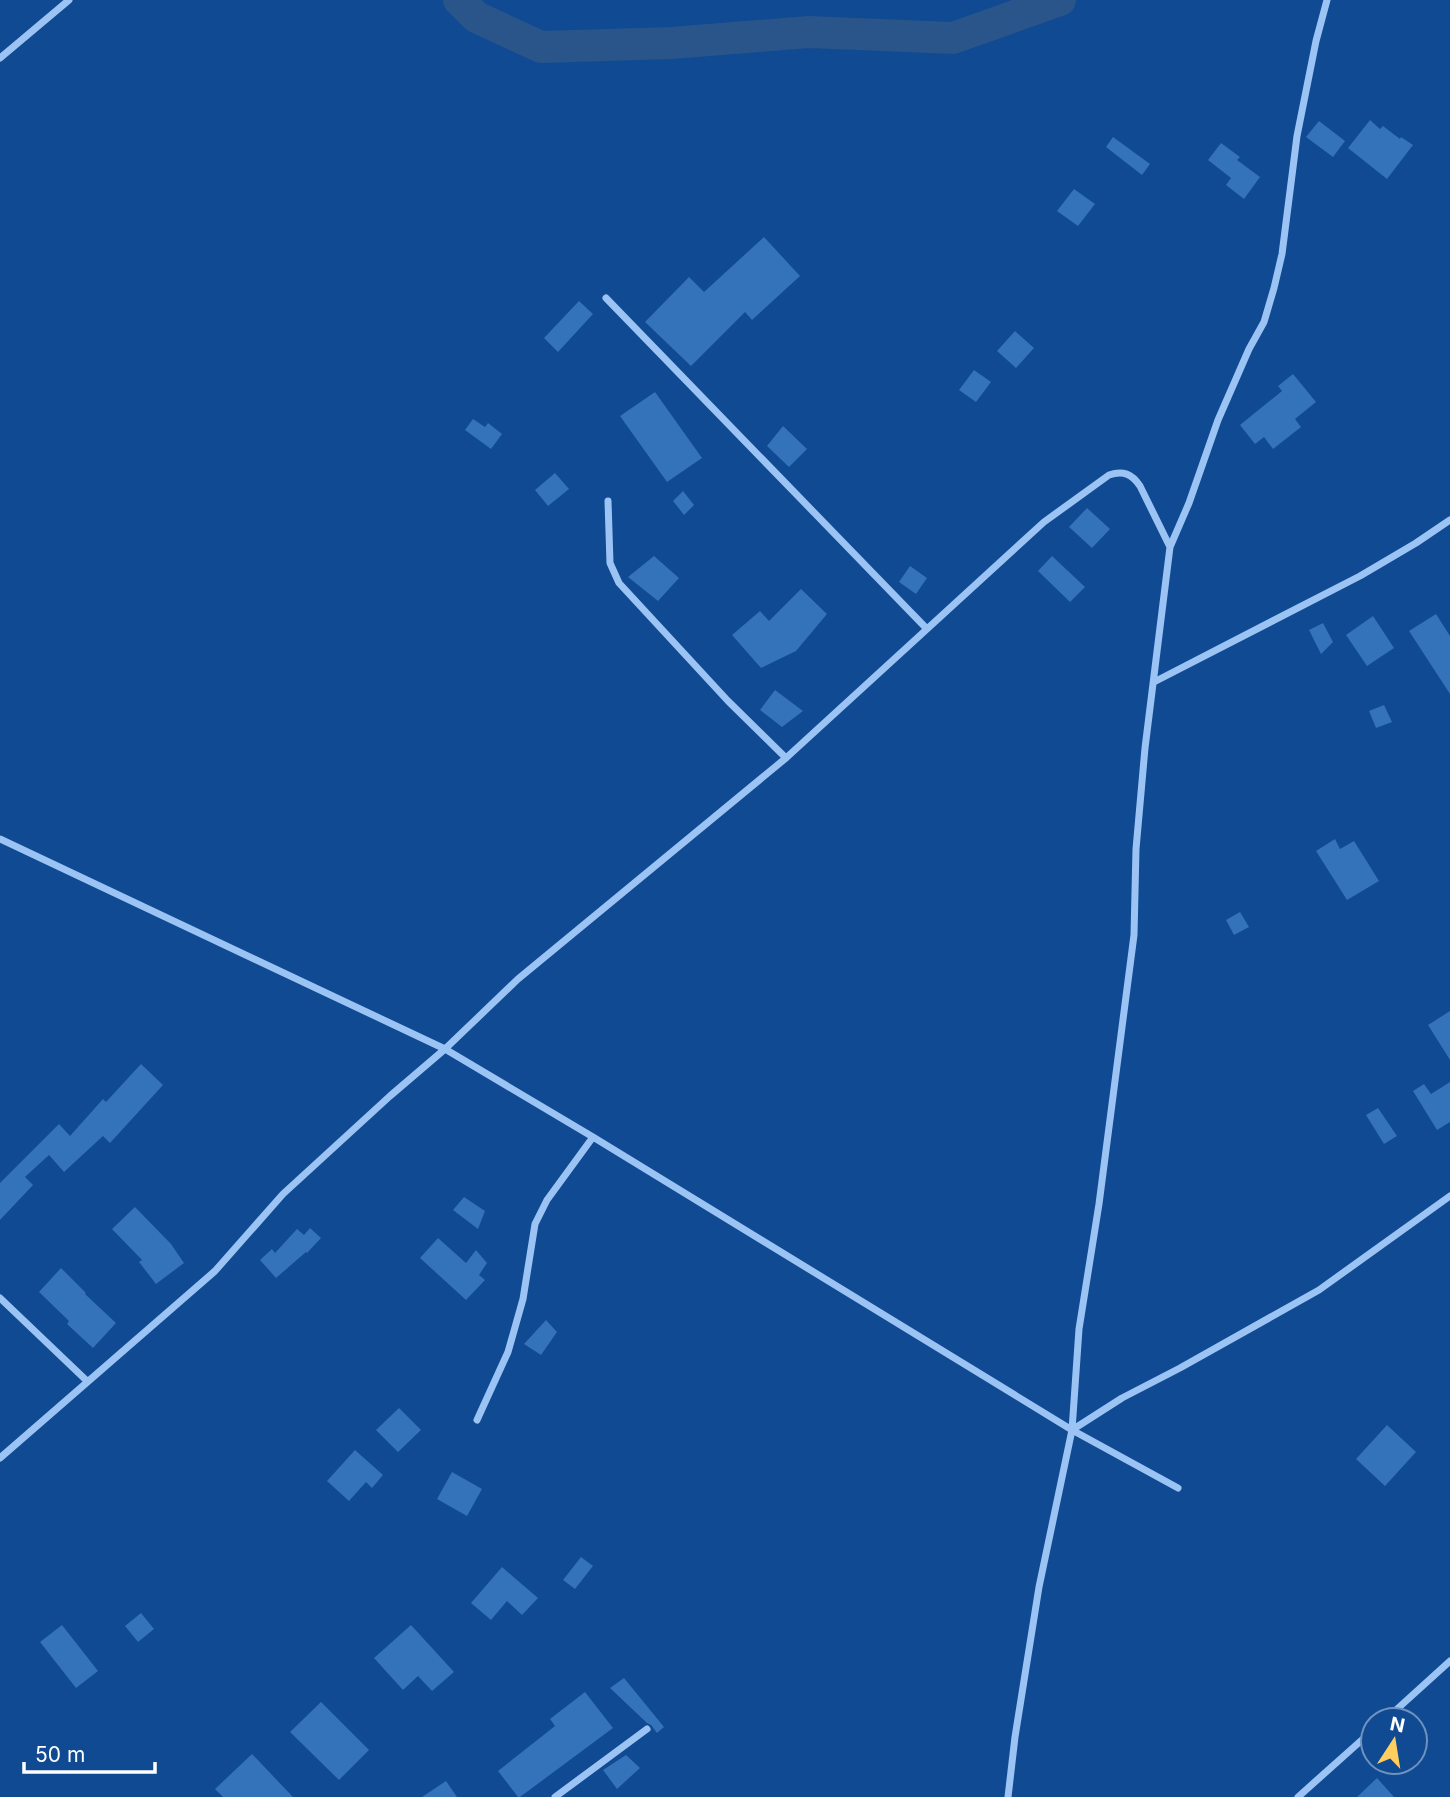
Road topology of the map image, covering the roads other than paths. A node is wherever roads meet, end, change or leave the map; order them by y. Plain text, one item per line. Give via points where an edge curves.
1 (69, 0) edge
2 (1327, 0) edge
3 (0, 58) edge
4 (606, 298) dead end
5 (608, 501) dead end
6 (1450, 520) edge
7 (1170, 547) junction
8 (927, 629) junction
9 (1154, 682) junction
10 (786, 758) junction
11 (0, 839) edge
12 (444, 1049) junction
13 (593, 1137) junction
14 (1450, 1196) edge
15 (0, 1298) edge
16 (87, 1381) junction
17 (477, 1420) dead end
18 (1072, 1430) junction
19 (0, 1458) edge
20 (1178, 1488) dead end
21 (1450, 1661) edge
22 (1400, 1706) edge
23 (647, 1729) dead end
24 (1359, 1743) edge
25 (555, 1797) edge
26 (1008, 1797) edge
27 (1298, 1797) edge

1 - 3 street
2 - 7 street via 1297,136 1274,288
4 - 8 street
5 - 10 street via 610,564 619,583
6 - 9 street via 1360,576
7 - 8 street via 1135,479 1122,472 1109,475 1044,523
7 - 9 street
8 - 10 street
9 - 18 street via 1136,849 1134,935 1079,1329
10 - 12 street via 518,979
11 - 12 street
12 - 13 street
12 - 16 street via 283,1194 215,1271
13 - 17 street via 535,1224 523,1299 508,1352
13 - 18 street
14 - 18 street via 1319,1290
15 - 16 street
16 - 19 street
18 - 20 street
18 - 26 street via 1039,1587
21 - 22 street
23 - 25 street
24 - 27 street

